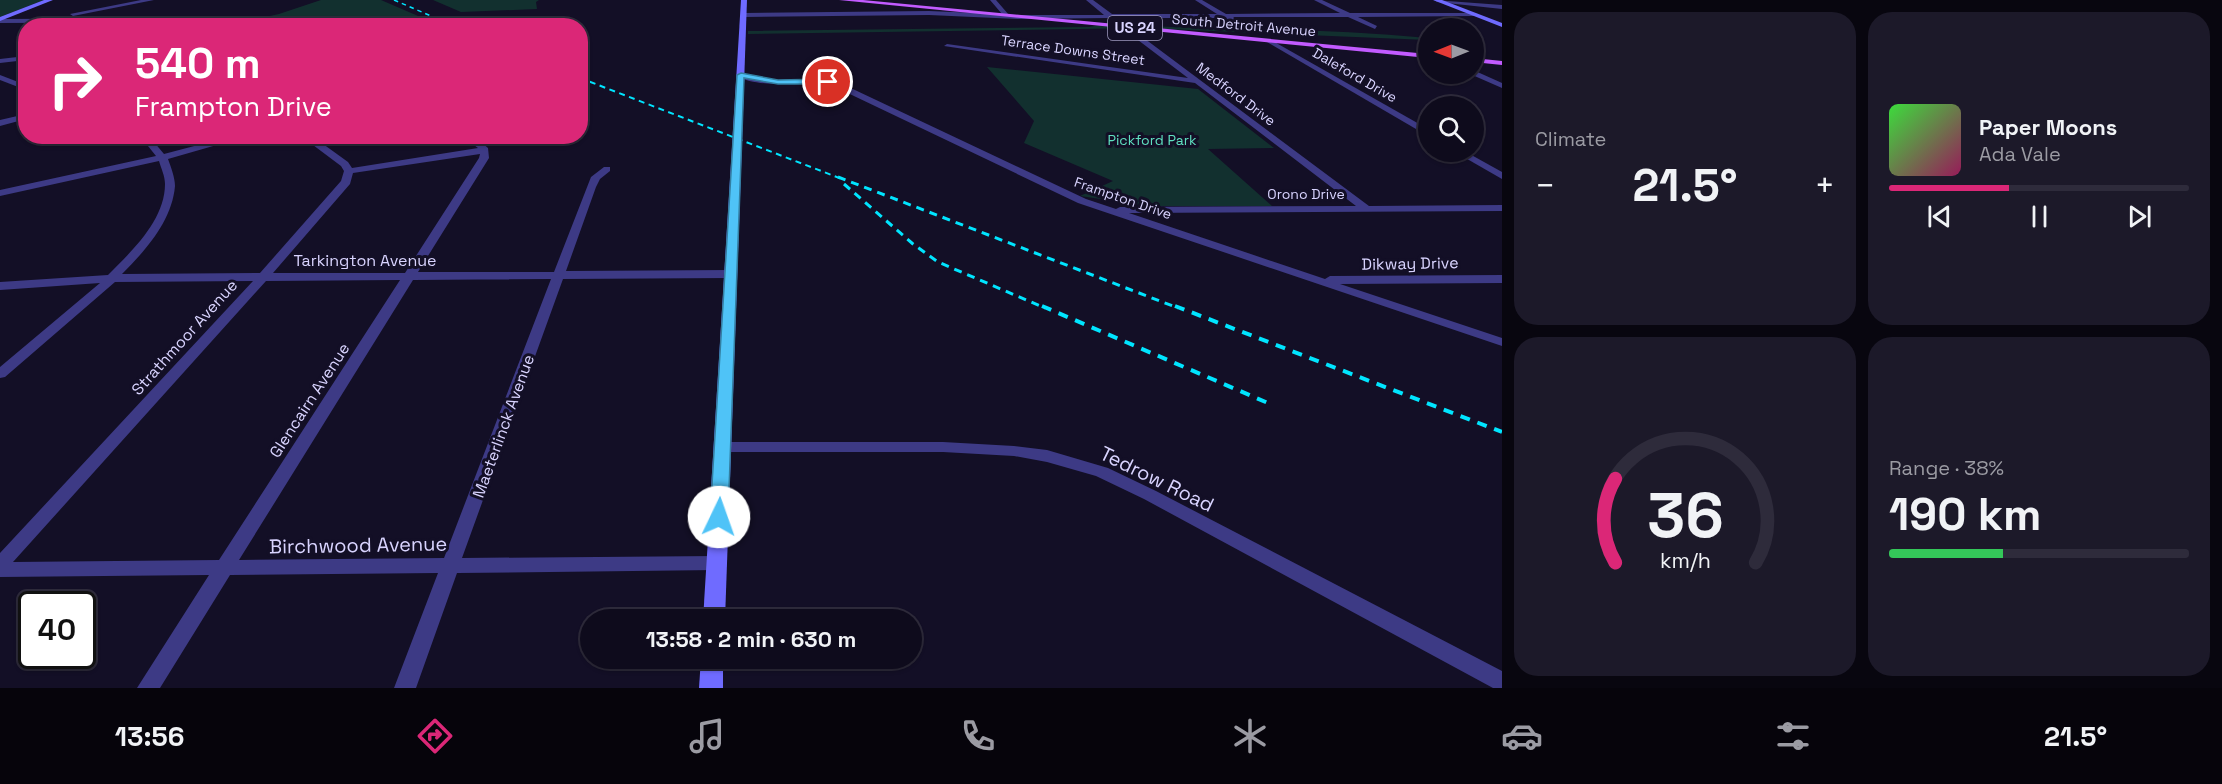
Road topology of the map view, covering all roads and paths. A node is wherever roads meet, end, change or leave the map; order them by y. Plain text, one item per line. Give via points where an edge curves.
1 (50, 0) edge
2 (151, 0) edge
3 (744, 0) edge
4 (842, 0) edge
5 (993, 0) edge
6 (1089, 0) edge
7 (1198, 0) edge
8 (1317, 0) edge
9 (1437, 0) edge
10 (897, 3) edge
11 (1502, 7) edge
12 (925, 10) junction
13 (1474, 14) junction
14 (744, 15) junction
15 (1349, 15) junction
16 (1007, 16) junction
17 (1111, 16) junction
18 (1225, 16) junction
19 (1018, 17) junction
20 (52, 18) edge
21 (0, 20) edge
22 (18, 21) edge
23 (1502, 25) edge
24 (1244, 26) dead end
25 (1125, 27) junction
26 (1375, 27) dead end
27 (1269, 41) junction
28 (947, 46) dead end
29 (1418, 55) edge
30 (18, 59) edge
31 (0, 61) edge
32 (1484, 61) edge
33 (1502, 63) edge
34 (741, 75) junction
35 (0, 77) edge
36 (1484, 77) edge
37 (1196, 81) junction
38 (18, 85) edge
39 (1502, 86) edge
40 (18, 118) edge
41 (0, 123) edge
42 (1418, 127) edge
43 (151, 144) edge
44 (213, 144) edge
45 (318, 144) edge
46 (479, 144) edge
47 (485, 150) junction
48 (163, 157) junction
49 (1478, 162) edge
50 (607, 169) dead end
51 (349, 171) junction
52 (1502, 176) edge
53 (0, 193) edge
54 (1366, 208) junction
55 (1502, 208) edge
56 (1109, 210) junction
57 (731, 274) junction
58 (558, 275) junction
59 (410, 276) junction
60 (263, 277) junction
61 (113, 278) junction
62 (1502, 279) edge
63 (1319, 280) junction
64 (0, 286) edge
65 (1502, 342) edge
66 (0, 374) edge
67 (723, 447) junction
68 (717, 563) junction
69 (452, 567) junction
70 (0, 568) edge
71 (223, 569) junction
72 (715, 609) edge
73 (712, 669) edge
74 (1502, 682) edge
75 (148, 688) edge
76 (405, 688) edge
77 (711, 688) edge

1 - 21 street
2 - 20 street
3 - 14 street
4 - 10 main road, South Detroit Avenue / US 24
5 - 16 street
6 - 17 street, Medford Drive
7 - 18 street
8 - 15 street
9 - 11 street
9 - 13 street
10 - 12 main road, South Detroit Avenue / US 24
12 - 14 street
12 - 16 main road, South Detroit Avenue / US 24
12 - 19 street
13 - 15 street
13 - 23 street
14 - 34 street
15 - 18 street
15 - 26 street
16 - 19 main road, South Detroit Avenue / US 24
17 - 18 street
17 - 19 street
17 - 25 street, Medford Drive
18 - 24 street
19 - 25 main road, South Detroit Avenue / US 24
21 - 22 street
25 - 27 main road, South Detroit Avenue / US 24
25 - 37 street, Medford Drive
27 - 29 main road, South Detroit Avenue / US 24
27 - 42 street, Daleford Drive
28 - 37 street, Terrace Downs Street
30 - 31 street
32 - 33 main road
34 - 56 street, Frampton Drive via 778,82 835,84 1052,188
34 - 57 street
35 - 38 street
36 - 39 street
37 - 54 street, Medford Drive
40 - 41 street
43 - 48 street
44 - 48 street
45 - 51 street
46 - 47 street
47 - 51 street
47 - 59 street, Glencairn Avenue via 482,162
48 - 53 street
48 - 61 street via 170,183 161,217 151,235
49 - 52 street
50 - 58 street, Maeterlinck Avenue via 594,181
51 - 60 street, Strathmoor Avenue via 338,194
54 - 55 street, Orono Drive
54 - 56 street, Orono Drive
56 - 63 street, Frampton Drive
57 - 58 street, Tarkington Avenue
57 - 67 street
58 - 59 street, Tarkington Avenue
58 - 69 street, Maeterlinck Avenue
59 - 60 street, Tarkington Avenue
59 - 71 street, Glencairn Avenue
60 - 61 street, Tarkington Avenue
60 - 70 street, Strathmoor Avenue
61 - 64 street, Tarkington Avenue
61 - 66 street
62 - 63 street, Dikway Drive
63 - 65 street, Frampton Drive
67 - 68 street
67 - 74 street, Tedrow Road via 986,449 1073,463 1150,495
68 - 69 street, Birchwood Avenue
68 - 72 street
69 - 71 street, Birchwood Avenue
69 - 76 street, Maeterlinck Avenue
70 - 71 street, Birchwood Avenue
71 - 75 street, Glencairn Avenue
73 - 77 street

